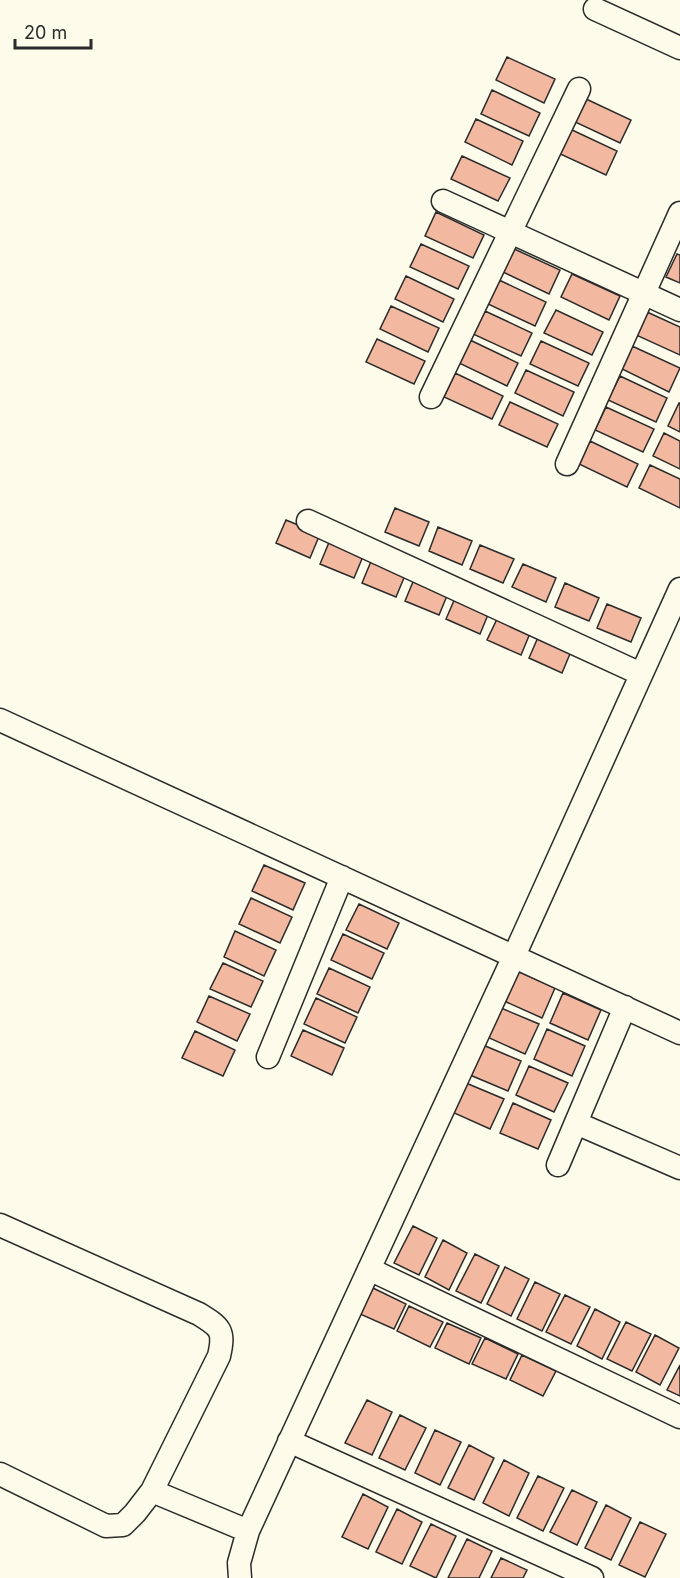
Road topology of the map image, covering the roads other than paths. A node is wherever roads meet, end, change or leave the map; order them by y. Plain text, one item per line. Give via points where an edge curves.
1 (595, 9) dead end
2 (680, 48) edge
3 (579, 89) dead end
4 (443, 201) dead end
5 (680, 213) edge
6 (511, 231) junction
7 (644, 294) junction
8 (680, 310) edge
9 (431, 397) dead end
10 (567, 464) dead end
11 (308, 521) dead end
12 (680, 589) edge
13 (641, 674) junction
14 (0, 720) edge
15 (342, 877) junction
16 (513, 956) junction
17 (625, 1007) junction
18 (680, 1033) edge
19 (268, 1057) dead end
20 (576, 1123) junction
21 (558, 1165) dead end
22 (680, 1168) edge
23 (0, 1225) edge
24 (369, 1269) junction
25 (680, 1417) edge
26 (289, 1441) junction
27 (0, 1474) edge
28 (152, 1491) junction
29 (248, 1532) junction
30 (240, 1578) edge
31 (592, 1578) edge

1 - 2 street
3 - 6 street
4 - 6 street
5 - 7 street
6 - 7 street
6 - 9 street
7 - 8 street
7 - 10 street
11 - 13 street
12 - 13 street
13 - 16 street
14 - 15 street
15 - 16 street
15 - 19 street
16 - 17 street
16 - 24 street
17 - 18 street
17 - 20 street
20 - 21 street
20 - 22 street
23 - 28 street via 216,1325 223,1340 219,1356
24 - 25 street
24 - 26 street
26 - 29 street
26 - 31 street
27 - 28 street via 106,1526 123,1525
28 - 29 street
29 - 30 street via 239,1563

